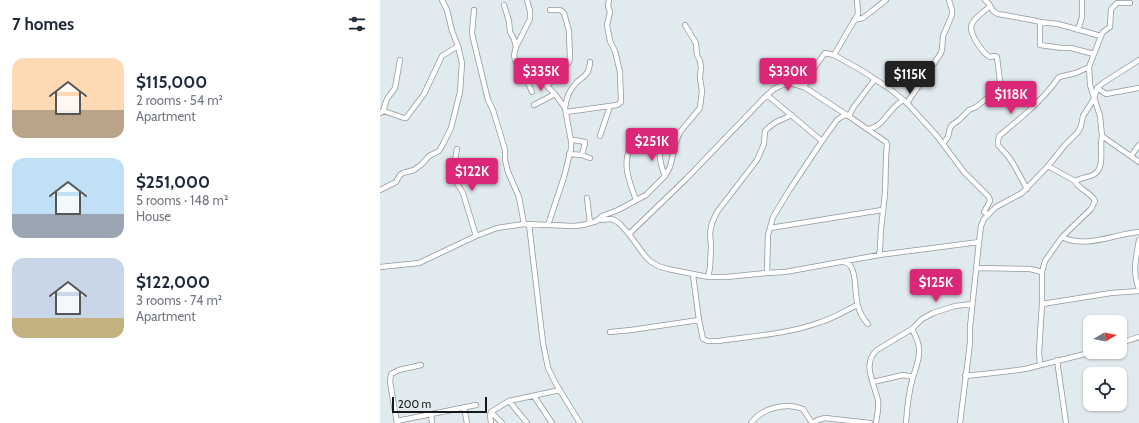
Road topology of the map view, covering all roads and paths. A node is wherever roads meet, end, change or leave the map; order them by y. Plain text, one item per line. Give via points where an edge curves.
1 (442, 0) edge
2 (527, 0) edge
3 (609, 0) edge
4 (857, 0) edge
5 (886, 0) edge
6 (949, 0) edge
7 (985, 0) edge
8 (1082, 0) edge
9 (1130, 3) dead end
10 (504, 5) dead end
11 (990, 6) junction
12 (474, 10) dead end
13 (550, 10) dead end
14 (854, 20) junction
15 (1040, 22) junction
16 (685, 25) dead end
17 (1078, 30) junction
18 (1101, 36) junction
19 (458, 46) junction
20 (516, 48) junction
21 (1094, 54) junction
22 (834, 55) junction
23 (400, 60) dead end
24 (1139, 60) edge
25 (590, 62) dead end
26 (1089, 67) junction
27 (524, 73) junction
28 (875, 79) junction
29 (547, 86) junction
30 (804, 87) junction
31 (1097, 88) junction
32 (1139, 88) edge
33 (532, 92) dead end
34 (555, 94) junction
35 (767, 95) junction
36 (1094, 99) junction
37 (906, 101) junction
38 (534, 104) dead end
39 (610, 106) junction
40 (565, 110) junction
41 (381, 112) edge
42 (792, 115) junction
43 (848, 116) junction
44 (868, 129) junction
45 (600, 136) dead end
46 (1102, 136) junction
47 (571, 141) junction
48 (822, 141) junction
49 (632, 143) dead end
50 (659, 144) dead end
51 (943, 144) junction
52 (1139, 145) edge
53 (457, 149) dead end
54 (569, 154) junction
55 (582, 155) junction
56 (1131, 156) junction
57 (590, 158) dead end
58 (1139, 162) edge
59 (1048, 166) junction
60 (665, 176) junction
61 (1075, 181) junction
62 (1026, 189) junction
63 (380, 190) edge
64 (587, 198) dead end
65 (636, 200) junction
66 (882, 210) junction
67 (988, 214) junction
68 (598, 220) junction
69 (590, 223) junction
70 (526, 224) junction
71 (548, 225) junction
72 (770, 228) junction
73 (1139, 232) edge
74 (629, 234) junction
75 (476, 236) junction
76 (1062, 237) junction
77 (1139, 240) edge
78 (979, 242) junction
79 (879, 255) junction
80 (842, 261) junction
81 (380, 267) edge
82 (976, 268) junction
83 (1042, 272) junction
84 (767, 273) junction
85 (693, 275) junction
86 (708, 277) junction
87 (1139, 290) edge
88 (972, 304) junction
89 (1042, 304) junction
90 (857, 305) junction
91 (699, 320) junction
92 (868, 324) dead end
93 (912, 329) junction
94 (610, 332) dead end
95 (1139, 337) edge
96 (1127, 341) edge
97 (1083, 354) edge
98 (1057, 360) junction
99 (1040, 364) junction
100 (421, 365) dead end
101 (965, 376) junction
102 (913, 377) junction
103 (873, 382) junction
104 (560, 390) junction
105 (534, 396) junction
106 (509, 401) junction
107 (476, 405) dead end
108 (464, 407) junction
109 (491, 412) junction
110 (431, 414) junction
111 (397, 422) edge
112 (858, 422) edge
113 (432, 423) edge
114 (467, 423) edge
115 (491, 423) edge
116 (502, 423) edge
117 (527, 423) edge
118 (552, 423) edge
119 (580, 423) edge
120 (751, 423) edge
121 (812, 423) edge
122 (870, 423) edge
123 (876, 423) edge
124 (906, 423) edge
125 (960, 423) edge
126 (1066, 423) edge

1 - 19 street
2 - 20 street via 530,19
3 - 39 street via 607,26 618,60 621,90 621,102
4 - 14 street via 858,12
5 - 14 street via 863,18
6 - 37 street via 952,12 943,36 941,53
7 - 11 street
8 - 17 street via 1082,17
9 - 18 street via 1119,2 1112,8 1110,27
10 - 20 street
11 - 15 street via 993,12 998,14
11 - 51 street via 973,20 971,25 974,38 986,54 997,57 1000,85 996,91 952,125
12 - 70 street via 472,38 488,100 503,144 508,172 519,197
13 - 29 street via 560,10 564,13 569,31 570,59
14 - 22 street
15 - 17 street
15 - 21 street via 1040,44
16 - 60 street via 696,44 696,54 701,67 702,96 700,108 680,132
17 - 18 street
18 - 21 street
19 - 41 street via 442,56 424,94 406,118
19 - 63 street via 462,63 460,92 453,122 443,144 414,170 403,173 396,182
20 - 27 street via 515,60
21 - 26 street
22 - 28 street
22 - 30 street via 825,53
23 - 41 street via 395,88
24 - 31 street
25 - 40 street via 588,73 577,82 568,95
26 - 36 street
26 - 62 street via 1059,77 1037,103 999,136 998,145 1014,165
27 - 29 street
27 - 33 street
28 - 37 street
28 - 43 street
29 - 34 street
30 - 35 street via 790,84 774,88
30 - 43 street
31 - 32 street via 1106,94
31 - 36 street
34 - 38 street
34 - 40 street
35 - 42 street
35 - 74 street
36 - 46 street via 1100,116
36 - 59 street via 1083,116 1078,132
37 - 44 street via 896,104 876,127
37 - 51 street
39 - 40 street
39 - 45 street
40 - 47 street
42 - 48 street
42 - 86 street via 776,122 765,131 764,144 757,160 717,212 710,233
43 - 44 street
43 - 48 street via 838,120
44 - 66 street via 887,145
46 - 56 street
46 - 61 street via 1099,171
47 - 54 street
47 - 55 street via 585,142
48 - 72 street via 773,217
49 - 65 street via 626,159 628,176
50 - 60 street via 659,157
51 - 67 street via 964,172 989,197 990,201 984,212
52 - 56 street
53 - 75 street via 452,169 453,177 463,192
54 - 55 street
54 - 71 street
55 - 57 street
56 - 58 street
59 - 61 street
59 - 62 street
60 - 65 street via 648,193
61 - 76 street via 1095,201 1091,210
62 - 67 street
64 - 69 street
65 - 68 street
66 - 72 street
66 - 79 street
67 - 78 street via 981,226
68 - 69 street
68 - 74 street via 614,220
69 - 71 street via 574,226
70 - 71 street
70 - 75 street via 497,228
70 - 104 street via 548,368
72 - 84 street
73 - 76 street via 1087,242
74 - 85 street via 650,261 658,266
75 - 81 street via 419,263
76 - 83 street via 1044,261
77 - 87 street via 1135,272
78 - 79 street
78 - 82 street
79 - 80 street
80 - 84 street
80 - 90 street via 852,268
82 - 83 street via 1030,269
82 - 88 street
83 - 89 street
84 - 86 street
85 - 86 street
85 - 91 street
87 - 89 street
88 - 93 street via 933,313
88 - 101 street
89 - 99 street
90 - 91 street via 831,319 806,327 719,341 703,339
90 - 92 street via 861,316
91 - 94 street
93 - 102 street via 920,349
93 - 103 street via 877,350 870,359 869,367
95 - 96 street
97 - 98 street
98 - 99 street
98 - 126 street
99 - 101 street via 1025,369
100 - 111 street via 391,374
101 - 125 street
102 - 103 street via 903,375
102 - 124 street
103 - 123 street via 878,402
104 - 105 street
104 - 119 street
105 - 106 street
105 - 118 street
106 - 109 street
106 - 117 street
107 - 108 street
108 - 110 street
108 - 114 street
109 - 115 street
109 - 116 street
110 - 111 street
110 - 113 street
112 - 121 street via 825,418
112 - 122 street
120 - 121 street via 759,415 776,407 792,406 803,409

